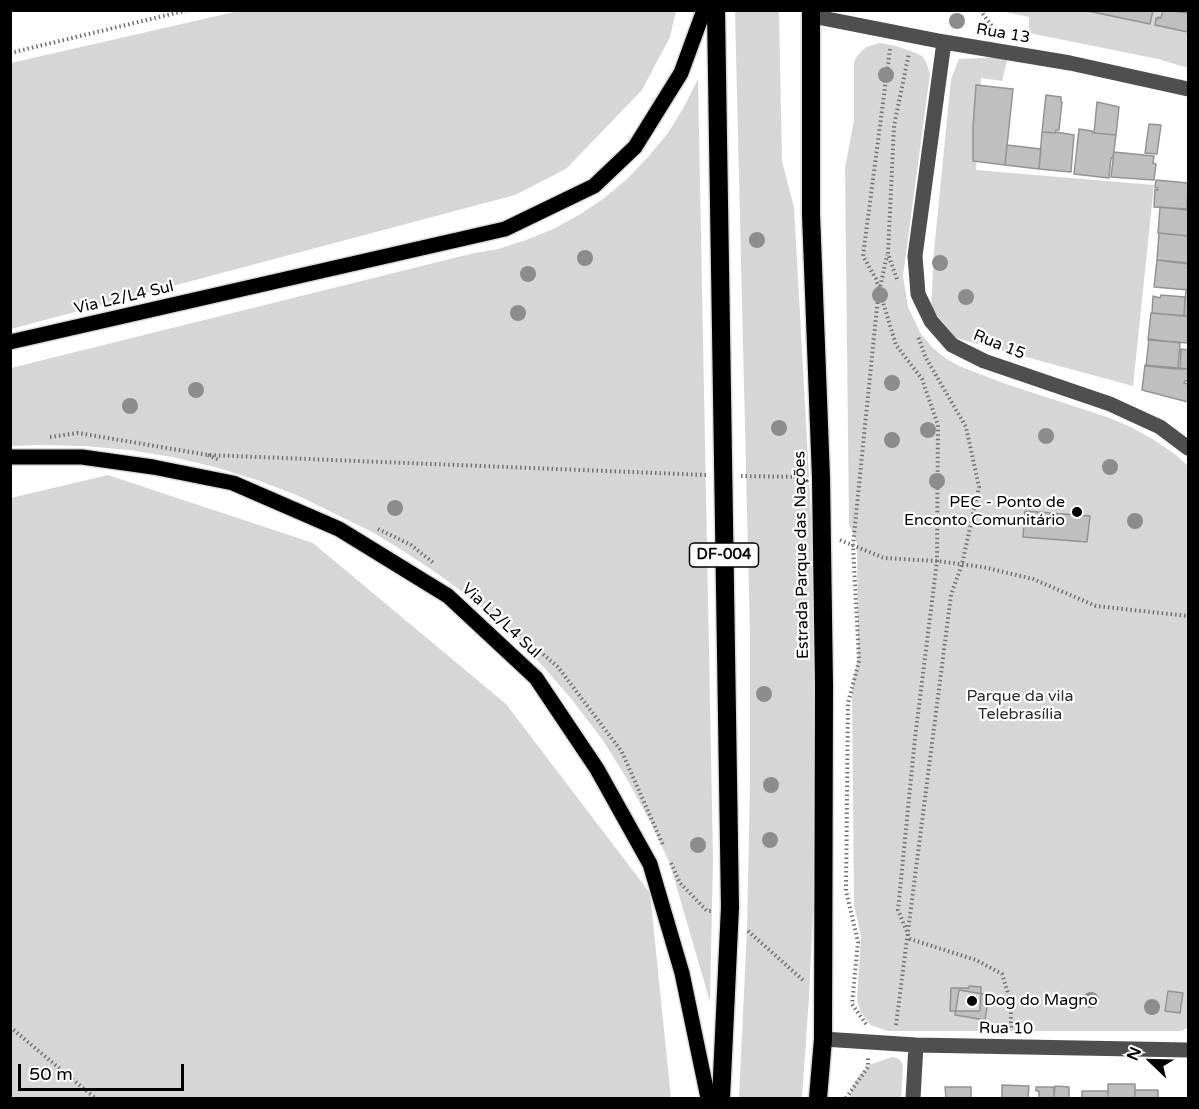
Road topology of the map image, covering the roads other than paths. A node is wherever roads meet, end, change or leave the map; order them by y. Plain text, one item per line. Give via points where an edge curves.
1 (704, 10) edge
2 (716, 10) edge
3 (812, 13) edge
4 (945, 42) junction
5 (1188, 89) edge
6 (10, 342) edge
7 (1188, 448) edge
8 (10, 458) edge
9 (823, 1038) junction
10 (916, 1046) junction
11 (1188, 1050) edge
12 (708, 1098) edge
13 (721, 1098) edge
14 (818, 1098) edge
15 (913, 1098) edge

1 - 6 main road, Via L2/L4 Sul via 681,72 635,147 594,186 525,220 505,229
2 - 13 highway, DF-004 via 730,915
3 - 4 street, Rua 13
3 - 9 highway, Estrada Parque das Nações via 811,214 824,697
4 - 5 street, Rua 13 via 1070,63
4 - 7 street, Rua 15 via 915,256 918,294 931,321 952,345 984,362 1110,404 1160,427
8 - 12 main road, Via L2/L4 Sul via 82,457 233,483 339,529 448,596 536,678 597,769 650,864 682,973
9 - 10 street, Rua 10
9 - 14 highway, Estrada Parque das Nações
10 - 11 street, Rua 10
10 - 15 street

